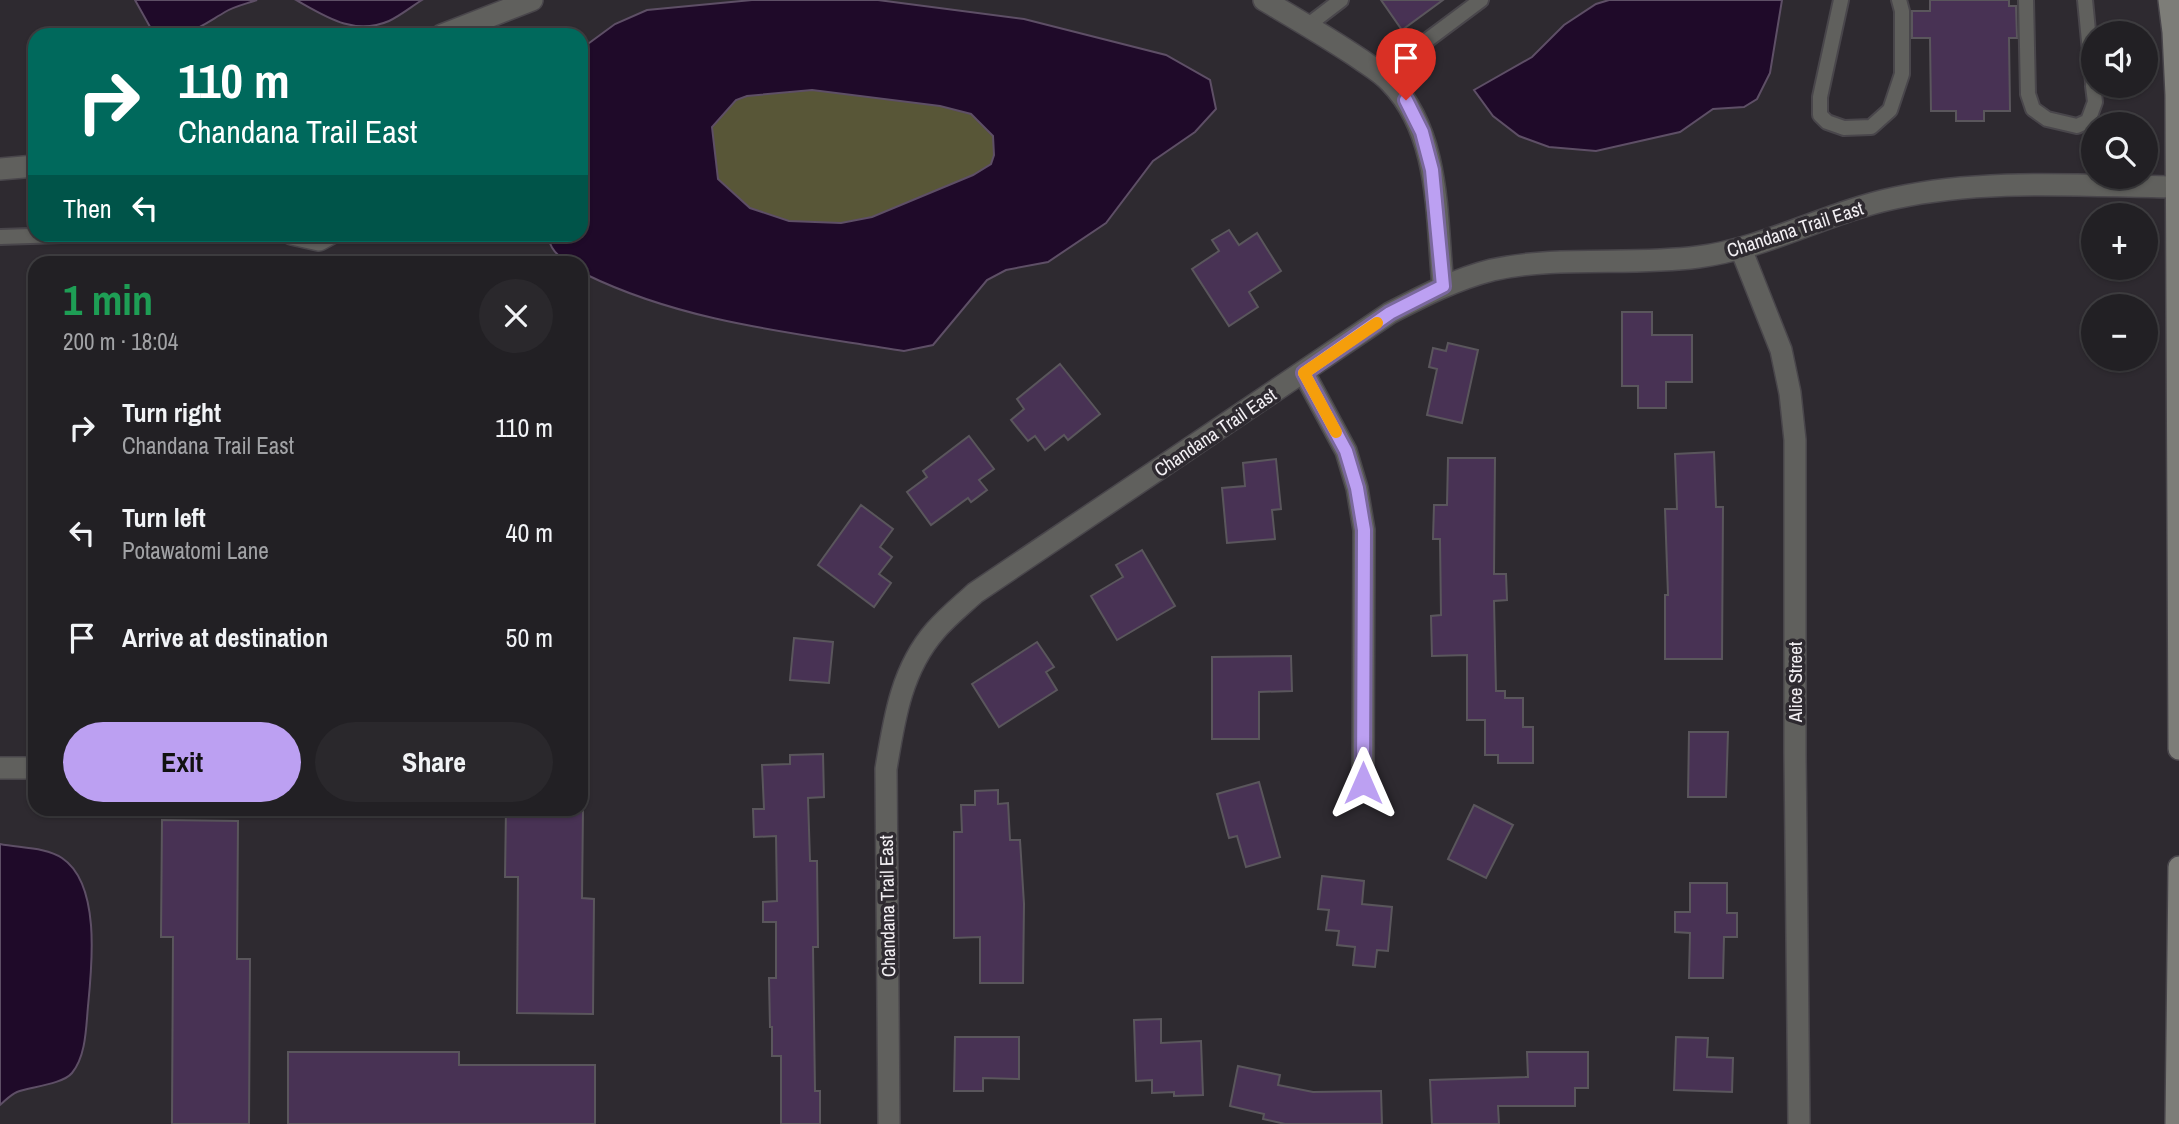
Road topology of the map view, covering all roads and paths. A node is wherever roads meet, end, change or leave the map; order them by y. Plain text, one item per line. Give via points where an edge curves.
1 (531, 0) edge
2 (1264, 0) edge
3 (1341, 0) edge
4 (1481, 0) edge
5 (1841, 0) edge
6 (1899, 0) edge
7 (2026, 0) edge
8 (2085, 0) edge
9 (2169, 0) edge
10 (2087, 21) edge
11 (1307, 26) junction
12 (460, 28) edge
13 (1382, 74) junction
14 (2178, 95) edge
15 (2095, 98) edge
16 (28, 167) edge
17 (0, 169) edge
18 (2175, 187) junction
19 (28, 236) edge
20 (0, 237) edge
21 (1741, 249) junction
22 (1443, 286) junction
23 (2178, 289) edge
24 (1304, 373) junction
25 (2179, 749) edge
26 (0, 768) edge
27 (28, 768) edge
28 (1363, 783) dead end
29 (2179, 867) edge
30 (889, 1124) edge
31 (1799, 1124) edge
32 (2176, 1124) edge

1 - 12 street
2 - 11 street
3 - 11 lane
4 - 13 lane
5 - 6 lane via 1820,115 1844,128 1871,127 1890,110 1902,74
7 - 15 lane via 2028,94 2033,109 2047,119 2077,126 2088,121
8 - 10 lane
9 - 14 street
11 - 13 street
13 - 22 street via 1406,100 1422,132 1432,170
14 - 18 street
16 - 17 street
18 - 21 street, Chandana Trail East via 1941,189 1892,198
18 - 23 street
19 - 20 lane
21 - 22 street, Chandana Trail East via 1651,261 1536,264
21 - 31 street, Alice Street via 1781,350 1795,440
22 - 24 street, Chandana Trail East via 1390,313
23 - 25 street
24 - 28 street via 1346,451 1364,530
24 - 30 street, Chandana Trail East via 975,593 934,631 917,657 902,687 886,769
26 - 27 street
29 - 32 street

